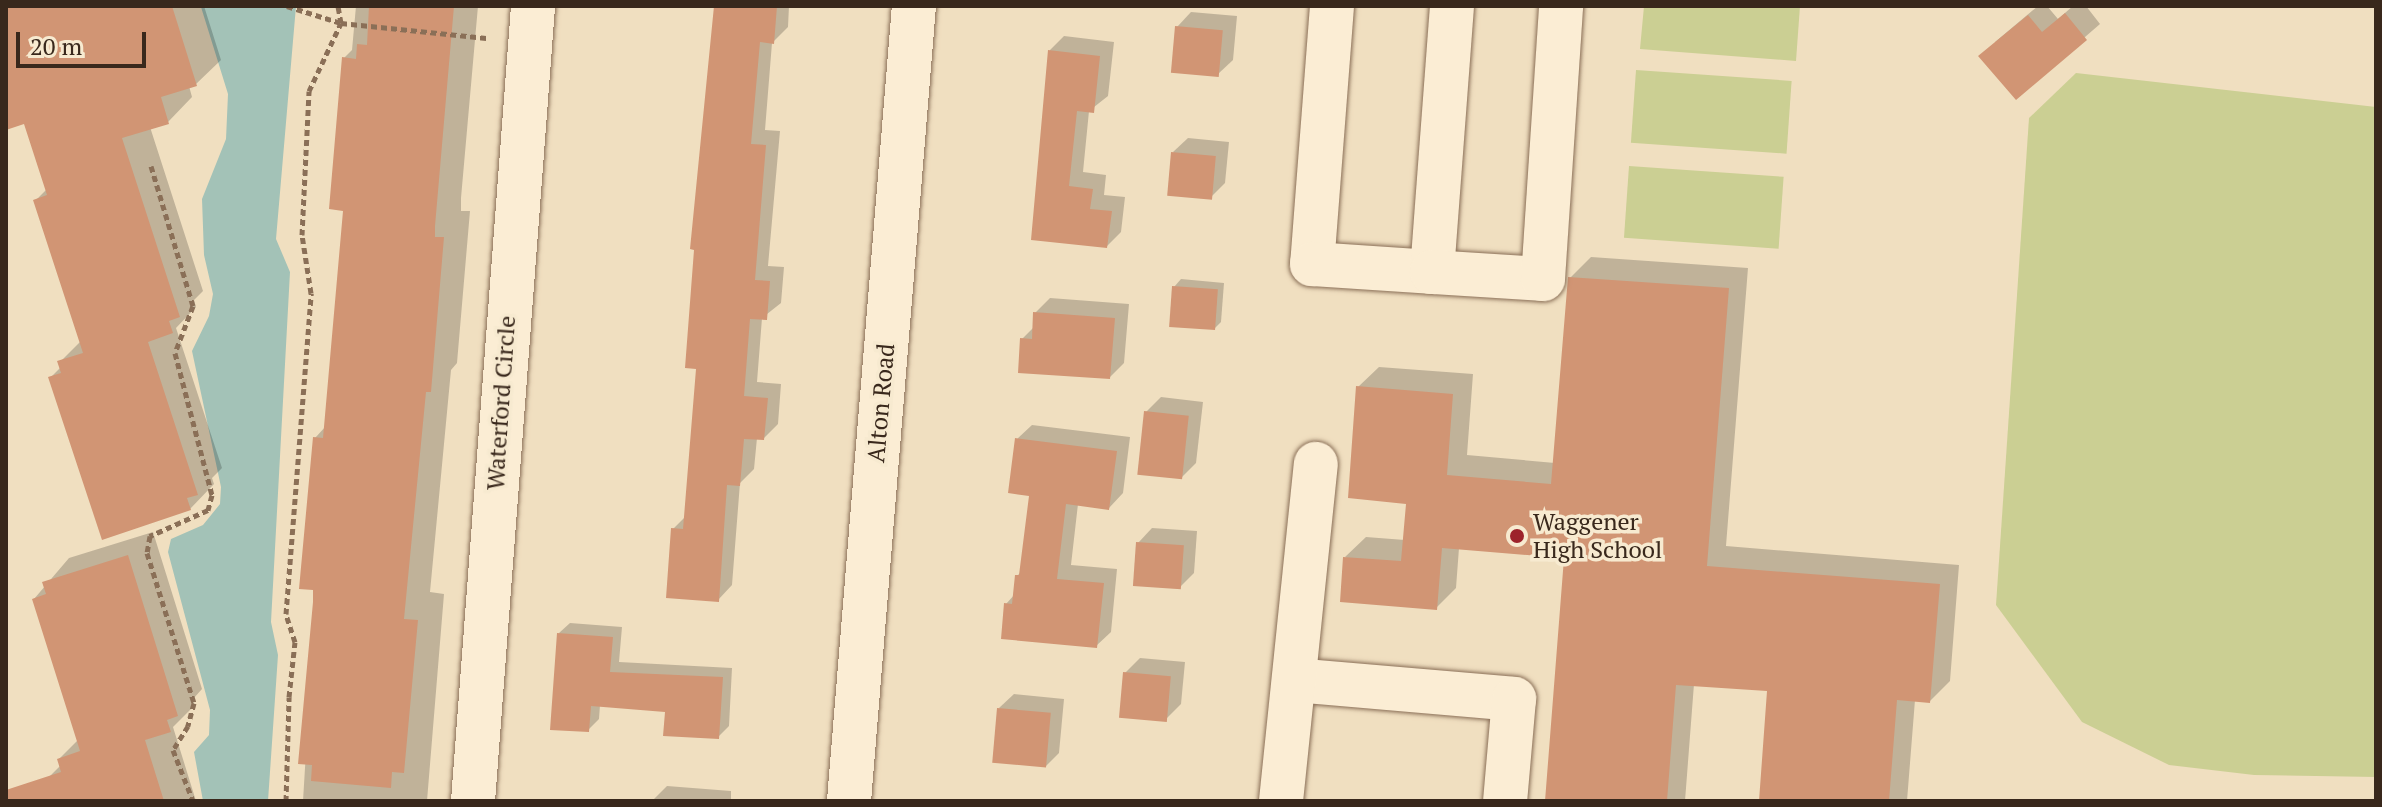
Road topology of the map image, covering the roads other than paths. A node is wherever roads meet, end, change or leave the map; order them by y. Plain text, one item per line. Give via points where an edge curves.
1 (914, 6) edge
2 (1332, 6) edge
3 (1452, 6) edge
4 (1561, 6) edge
5 (531, 24) edge
6 (1432, 272) junction
7 (1316, 464) dead end
8 (1294, 680) junction
9 (473, 801) edge
10 (849, 801) edge
11 (1281, 801) edge
12 (1505, 801) edge

1 - 10 street, Alton Road
2 - 6 street via 1312,264
3 - 6 street
4 - 6 street via 1543,279
5 - 9 street, Waterford Circle
7 - 8 street
8 - 11 street
8 - 12 street via 1514,699

